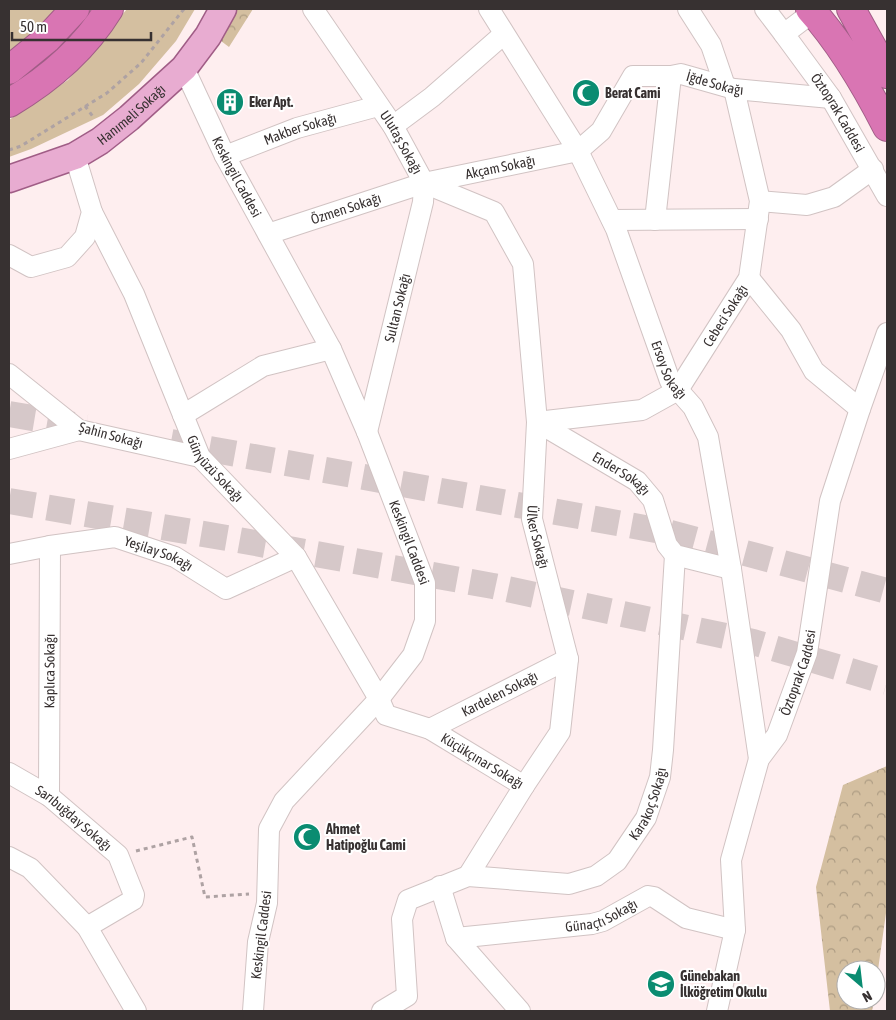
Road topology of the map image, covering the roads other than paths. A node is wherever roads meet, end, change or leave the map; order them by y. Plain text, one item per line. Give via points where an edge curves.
1 (74, 9) edge
2 (109, 9) edge
3 (208, 9) edge
4 (223, 9) edge
5 (313, 9) edge
6 (489, 9) edge
7 (688, 9) edge
8 (765, 9) edge
9 (851, 9) edge
10 (818, 10) edge
11 (504, 34) junction
12 (784, 34) junction
13 (869, 42) junction
14 (181, 61) junction
15 (9, 70) edge
16 (887, 74) edge
17 (671, 76) junction
18 (730, 88) junction
19 (831, 98) junction
20 (9, 103) edge
21 (378, 106) junction
22 (393, 126) junction
23 (887, 127) edge
24 (73, 150) junction
25 (578, 151) junction
26 (225, 156) junction
27 (9, 166) edge
28 (873, 169) junction
29 (9, 179) edge
30 (424, 183) junction
31 (887, 196) edge
32 (759, 210) junction
33 (92, 212) junction
34 (612, 220) junction
35 (655, 220) junction
36 (268, 234) junction
37 (9, 254) edge
38 (748, 278) junction
39 (887, 332) edge
40 (331, 349) junction
41 (9, 374) edge
42 (678, 390) junction
43 (860, 409) junction
44 (183, 415) junction
45 (537, 422) junction
46 (79, 430) junction
47 (367, 432) junction
48 (9, 449) edge
49 (200, 458) junction
50 (50, 546) junction
51 (9, 554) edge
52 (675, 555) junction
53 (296, 557) junction
54 (731, 569) junction
55 (568, 659) junction
56 (380, 699) junction
57 (430, 729) junction
58 (759, 759) junction
59 (9, 773) edge
60 (524, 786) junction
61 (49, 796) junction
62 (9, 857) edge
63 (468, 876) junction
64 (440, 886) junction
65 (267, 897) junction
66 (86, 927) junction
67 (735, 930) junction
68 (456, 938) junction
69 (136, 1011) edge
70 (253, 1011) edge
71 (266, 1011) edge
72 (382, 1011) edge
73 (520, 1011) edge
74 (717, 1011) edge

1 - 15 highway via 47,39
2 - 20 highway via 66,62
3 - 14 main road, Hanımeli Sokağı
4 - 14 main road, Hanımeli Sokağı via 208,36
5 - 21 street, Ulutaş Sokağı
6 - 11 street, Ersoy Sokağı
7 - 18 street, Cebeci Sokağı via 711,45
8 - 12 street, Öztoprak Caddesi
9 - 13 highway
10 - 12 street
10 - 13 highway
10 - 23 highway via 870,93
11 - 22 street via 432,97
11 - 25 street, Ersoy Sokağı
12 - 19 street, Öztoprak Caddesi
13 - 16 highway
14 - 24 main road, Hanımeli Sokağı via 129,118 100,140
14 - 26 street, Keskingil Caddesi
17 - 18 street, İğde Sokağı via 681,74
17 - 25 street, İğde Sokağı via 633,76 601,131
17 - 35 street
18 - 19 street, İğde Sokağı
18 - 32 street, Cebeci Sokağı
19 - 28 street, Öztoprak Caddesi
21 - 22 street, Ulutaş Sokağı
21 - 26 street, Makber Sokağı via 297,128
22 - 30 street, Ulutaş Sokağı
24 - 27 main road, Hanımeli Sokağı via 59,150
24 - 29 main road, Hanımeli Sokağı
24 - 33 street, Günyüzü Sokağı
25 - 30 street, Akçam Sokağı
25 - 34 street, Ersoy Sokağı
26 - 36 street, Keskingil Caddesi
28 - 31 street, Öztoprak Caddesi
28 - 32 street via 834,197 807,205
30 - 36 street, Özmen Sokağı
30 - 45 street, Ulutaş Sokağı via 494,212 523,264
30 - 47 street, Sultan Sokağı via 423,202
32 - 35 street
32 - 38 street, Cebeci Sokağı
33 - 37 street via 85,237 67,257 31,267
33 - 44 street, Günyüzü Sokağı via 134,294
34 - 35 street
34 - 42 street, Ersoy Sokağı via 670,381
36 - 40 street, Keskingil Caddesi
38 - 42 street, Cebeci Sokağı
38 - 43 street via 790,330 814,371
39 - 43 street, Öztoprak Caddesi
40 - 44 street via 262,366
40 - 47 street, Keskingil Caddesi
41 - 46 street, Şahin Sokağı
42 - 45 street via 642,410
42 - 54 street, Ersoy Sokağı via 693,407 708,437
43 - 58 street, Öztoprak Caddesi via 830,501 807,653 777,735
44 - 49 street, Günyüzü Sokağı
45 - 52 street, Ender Sokağı via 637,481 653,500 667,545
45 - 55 street, Ülker Sokağı via 532,519
46 - 48 street
46 - 49 street, Şahin Sokağı
47 - 56 street, Keskingil Caddesi via 425,583 425,620 413,655
49 - 53 street, Günyüzü Sokağı
50 - 51 street, Yeşilay Sokağı
50 - 53 street, Yeşilay Sokağı via 115,537 175,557 226,589
50 - 61 street, Kaplıca Sokağı
52 - 54 street
52 - 63 street, Karakoç Sokağı via 660,777 646,818 618,862 596,876 569,884
53 - 56 street, Günyüzü Sokağı
54 - 58 street, Ersoy Sokağı
55 - 57 street, Kardelen Sokağı
55 - 60 street, Ülker Sokağı via 560,732
56 - 57 street, Küçükçınar Sokağı via 386,715
56 - 65 street, Keskingil Caddesi via 284,801 269,829
57 - 60 street, Küçükçınar Sokağı
58 - 67 street, Öztoprak Caddesi via 730,860
59 - 61 street, Sarıbuğday Sokağı
60 - 63 street, Küçükçınar Sokağı
61 - 66 street, Sarıbuğday Sokağı via 118,855 134,895 133,900
62 - 66 street via 30,868
63 - 64 street, Karakoç Sokağı
64 - 68 street
64 - 72 street, Karakoç Sokağı via 408,900 402,919 407,996
65 - 70 street, Keskingil Caddesi via 258,942
65 - 71 street
66 - 69 street
67 - 68 street, Günaçtı Sokağı via 686,918 648,896 592,924
67 - 74 street, Öztoprak Caddesi
68 - 73 street

